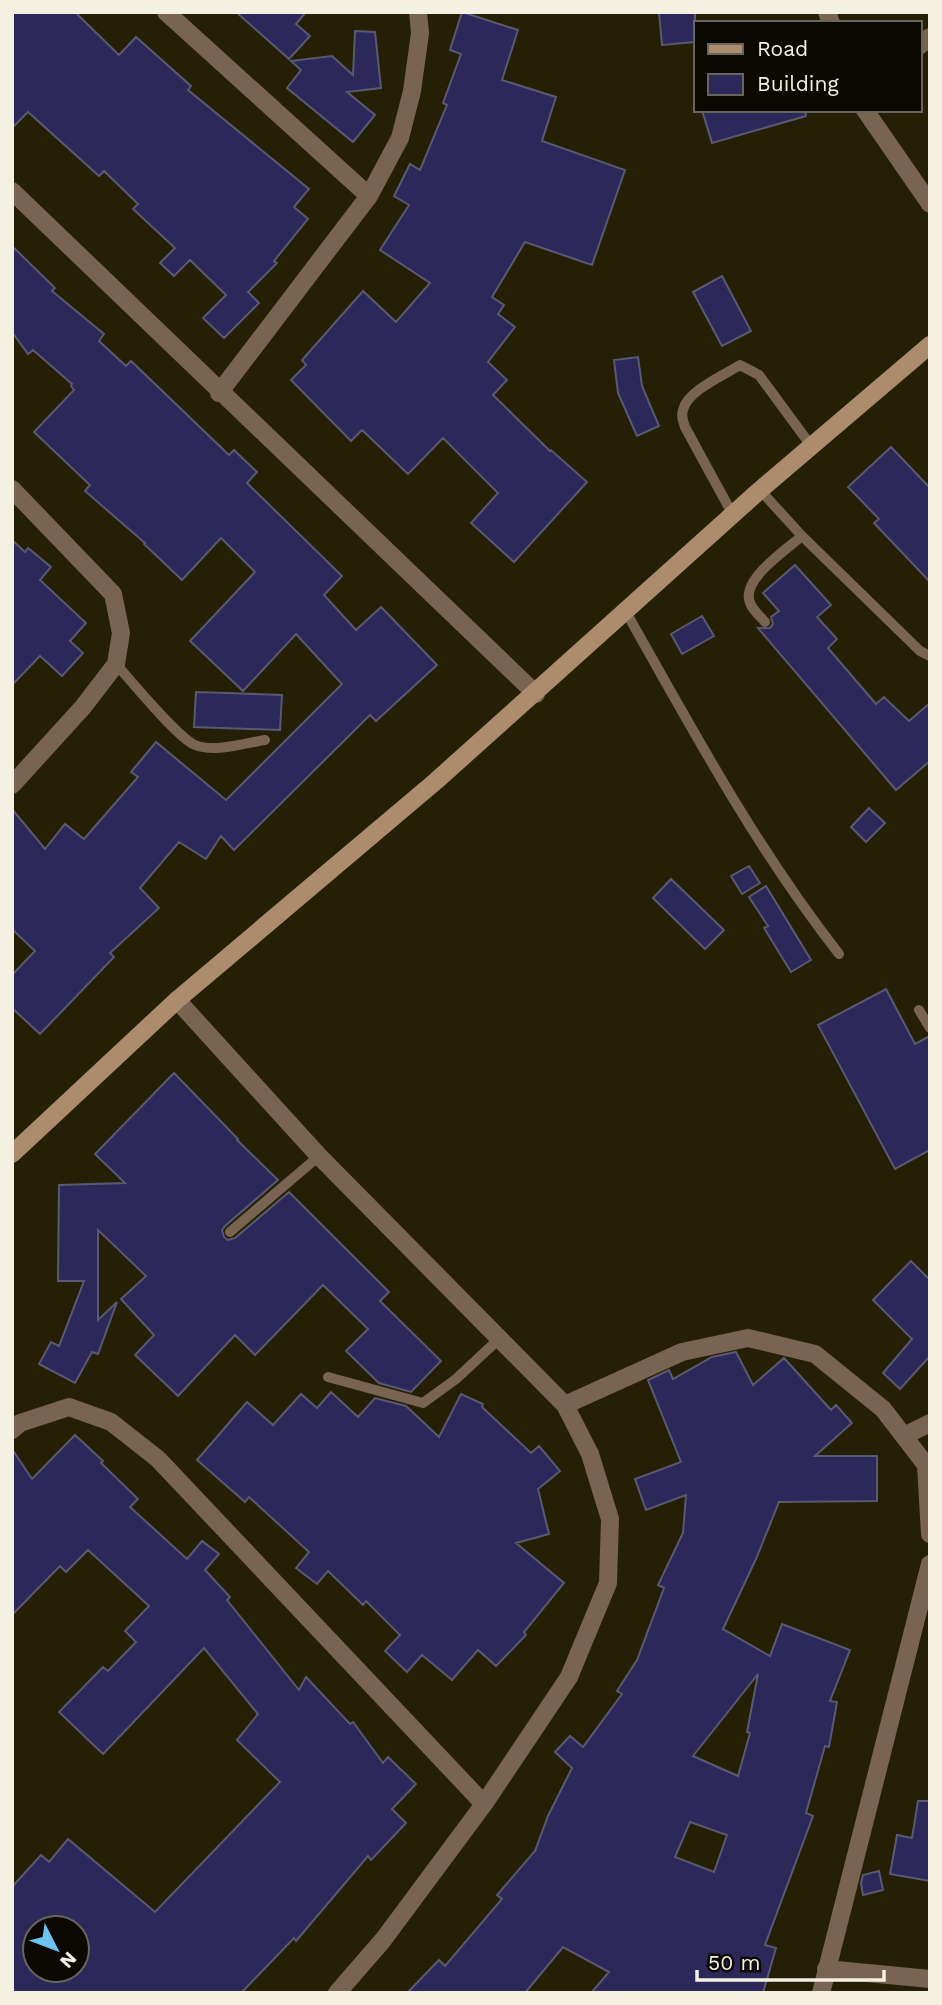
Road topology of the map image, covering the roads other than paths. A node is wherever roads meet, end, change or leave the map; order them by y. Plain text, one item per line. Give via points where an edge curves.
1 (166, 12) edge
2 (418, 12) edge
3 (866, 112) edge
4 (12, 191) edge
5 (369, 197) junction
6 (930, 204) edge
7 (930, 345) edge
8 (219, 393) junction
9 (812, 447) junction
10 (12, 489) edge
11 (760, 490) junction
12 (733, 515) junction
13 (802, 536) junction
14 (626, 612) junction
15 (765, 622) dead end
16 (930, 656) edge
17 (116, 664) junction
18 (536, 694) junction
19 (265, 740) dead end
20 (16, 775) edge
21 (839, 954) dead end
22 (177, 1000) junction
23 (919, 1010) dead end
24 (930, 1028) edge
25 (12, 1154) edge
26 (319, 1156) junction
27 (230, 1232) dead end
28 (500, 1338) junction
29 (328, 1377) dead end
30 (565, 1405) junction
31 (930, 1423) edge
32 (12, 1430) edge
33 (904, 1436) junction
34 (930, 1534) edge
35 (930, 1564) edge
36 (484, 1804) junction
37 (826, 1969) junction
38 (930, 1979) edge
39 (337, 1993) edge
40 (821, 1993) edge

1 - 5 street
2 - 5 street via 420,33 412,91 400,138
3 - 6 street
4 - 8 street
5 - 8 street
7 - 9 main road
8 - 18 street
9 - 11 main road
9 - 12 lane via 759,375 748,367 740,365 693,394 682,413 684,427
10 - 17 street via 113,594 121,633
11 - 12 main road
11 - 13 lane
12 - 14 main road
13 - 15 lane via 751,585 751,605
13 - 16 lane
14 - 18 main road
14 - 21 lane via 776,868
17 - 19 lane via 182,736 196,745 212,748
17 - 20 street via 83,707
18 - 22 main road
22 - 25 main road
22 - 26 street
23 - 24 lane
26 - 27 lane
26 - 28 street
28 - 29 lane via 456,1380 422,1403
28 - 30 street
30 - 33 street via 682,1352 748,1338 815,1354 883,1409
30 - 36 street via 590,1454 610,1519 608,1583 569,1677
31 - 33 street
32 - 36 street via 69,1407 111,1422 158,1459
33 - 34 street via 926,1465
35 - 37 street
36 - 39 street via 383,1940
37 - 38 street
37 - 40 street

